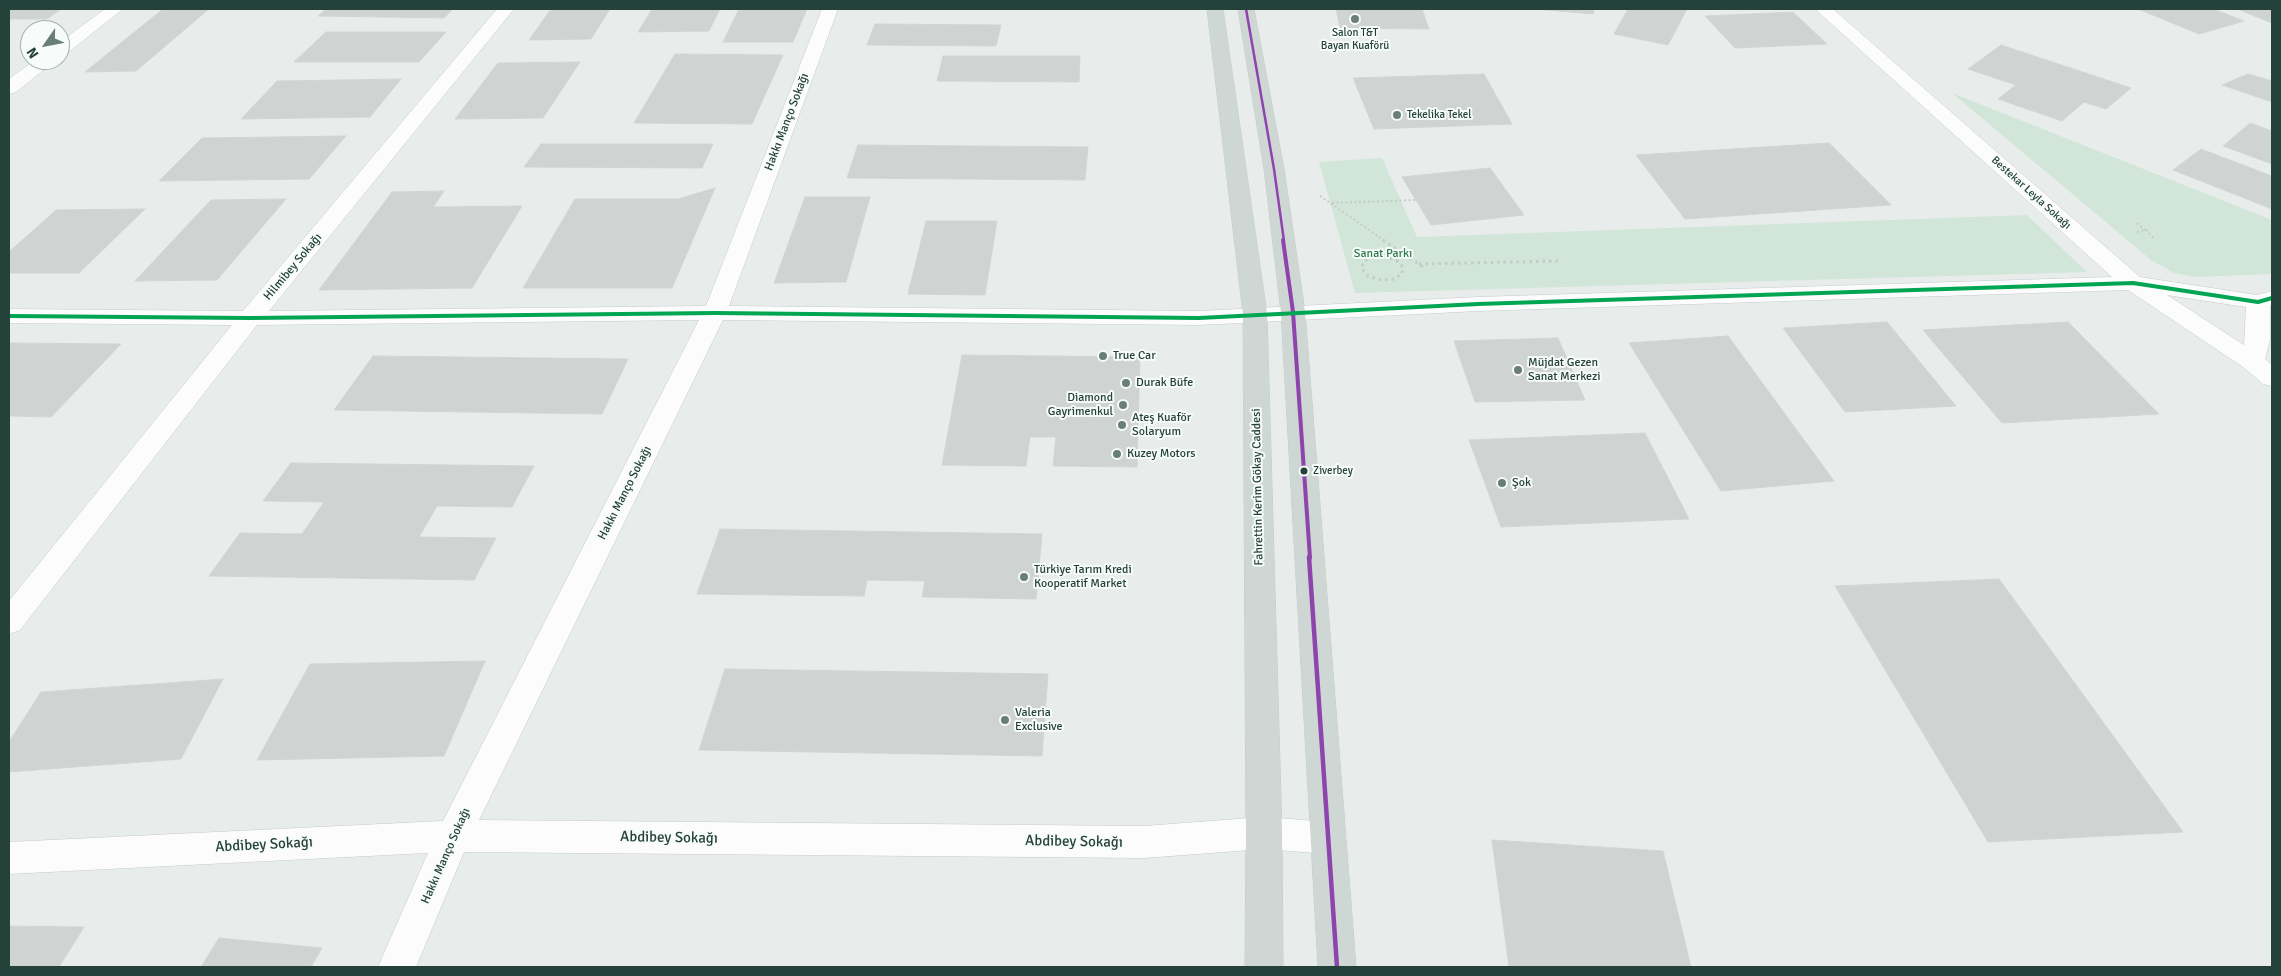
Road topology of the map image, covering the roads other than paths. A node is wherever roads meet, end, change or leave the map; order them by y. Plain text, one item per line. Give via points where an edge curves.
1 (115, 9) edge
2 (506, 9) edge
3 (830, 9) edge
4 (1215, 9) edge
5 (1246, 9) edge
6 (1823, 9) edge
7 (70, 43) edge
8 (33, 70) edge
9 (9, 88) edge
10 (2133, 282) junction
11 (2265, 300) edge
12 (1293, 312) junction
13 (715, 313) junction
14 (1255, 314) junction
15 (9, 316) edge
16 (250, 318) junction
17 (2252, 361) junction
18 (2272, 378) edge
19 (9, 622) edge
20 (1264, 833) junction
21 (453, 836) junction
22 (1329, 838) junction
23 (9, 858) edge
24 (396, 967) edge
25 (1264, 967) edge
26 (1337, 967) edge

1 - 7 street
2 - 16 street, Hilmibey Sokağı
3 - 13 street, Hakkı Manço Sokağı
4 - 14 main road, Fahrettin Kerim Gökay Caddesi
5 - 12 main road via 1274,169
6 - 10 street, Bestekar Leyla Sokağı
8 - 9 street
10 - 11 street
10 - 12 street
10 - 17 street, Bestekar Leyla Sokağı
11 - 17 street
12 - 14 street
12 - 22 main road
13 - 14 street via 1199,318
13 - 16 street
13 - 21 street, Hakkı Manço Sokağı
14 - 20 main road, Fahrettin Kerim Gökay Caddesi
15 - 16 street
16 - 19 street, Hilmibey Sokağı
17 - 18 street, Bestekar Leyla Sokağı
20 - 21 street, Abdibey Sokağı via 1144,842
20 - 22 street, Abdibey Sokağı
20 - 25 main road, Fahrettin Kerim Gökay Caddesi
21 - 23 street, Abdibey Sokağı
21 - 24 street, Hakkı Manço Sokağı
22 - 26 main road

